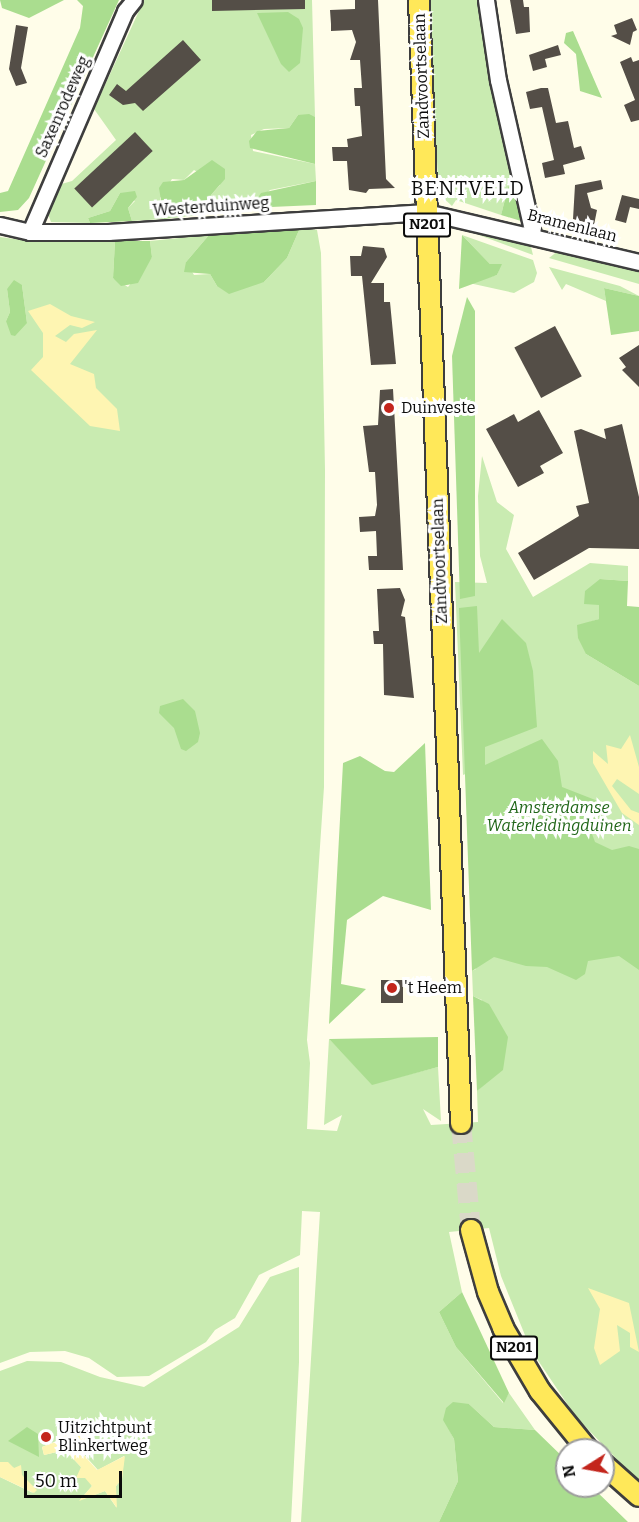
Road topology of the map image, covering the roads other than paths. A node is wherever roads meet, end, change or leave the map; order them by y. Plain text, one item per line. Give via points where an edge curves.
1 (134, 0) edge
2 (419, 0) edge
3 (486, 0) edge
4 (426, 212) junction
5 (0, 225) edge
6 (30, 232) junction
7 (533, 234) junction
8 (639, 262) edge
9 (461, 1123) tunnel mouth
10 (471, 1230) tunnel mouth
11 (578, 1438) edge
12 (615, 1475) edge
13 (639, 1496) edge

1 - 6 street, Saxenrodeweg via 125,10
2 - 4 main road, Zandvoortselaan / N201
3 - 7 street via 498,80
4 - 6 street, Westerduinweg via 108,232
4 - 7 street, Bramenlaan
4 - 9 main road, Zandvoortselaan / N201
5 - 6 street, Westerduinweg
7 - 8 street, Bramenlaan
10 - 11 main road, N201 via 484,1281 503,1328 540,1391
12 - 13 main road

